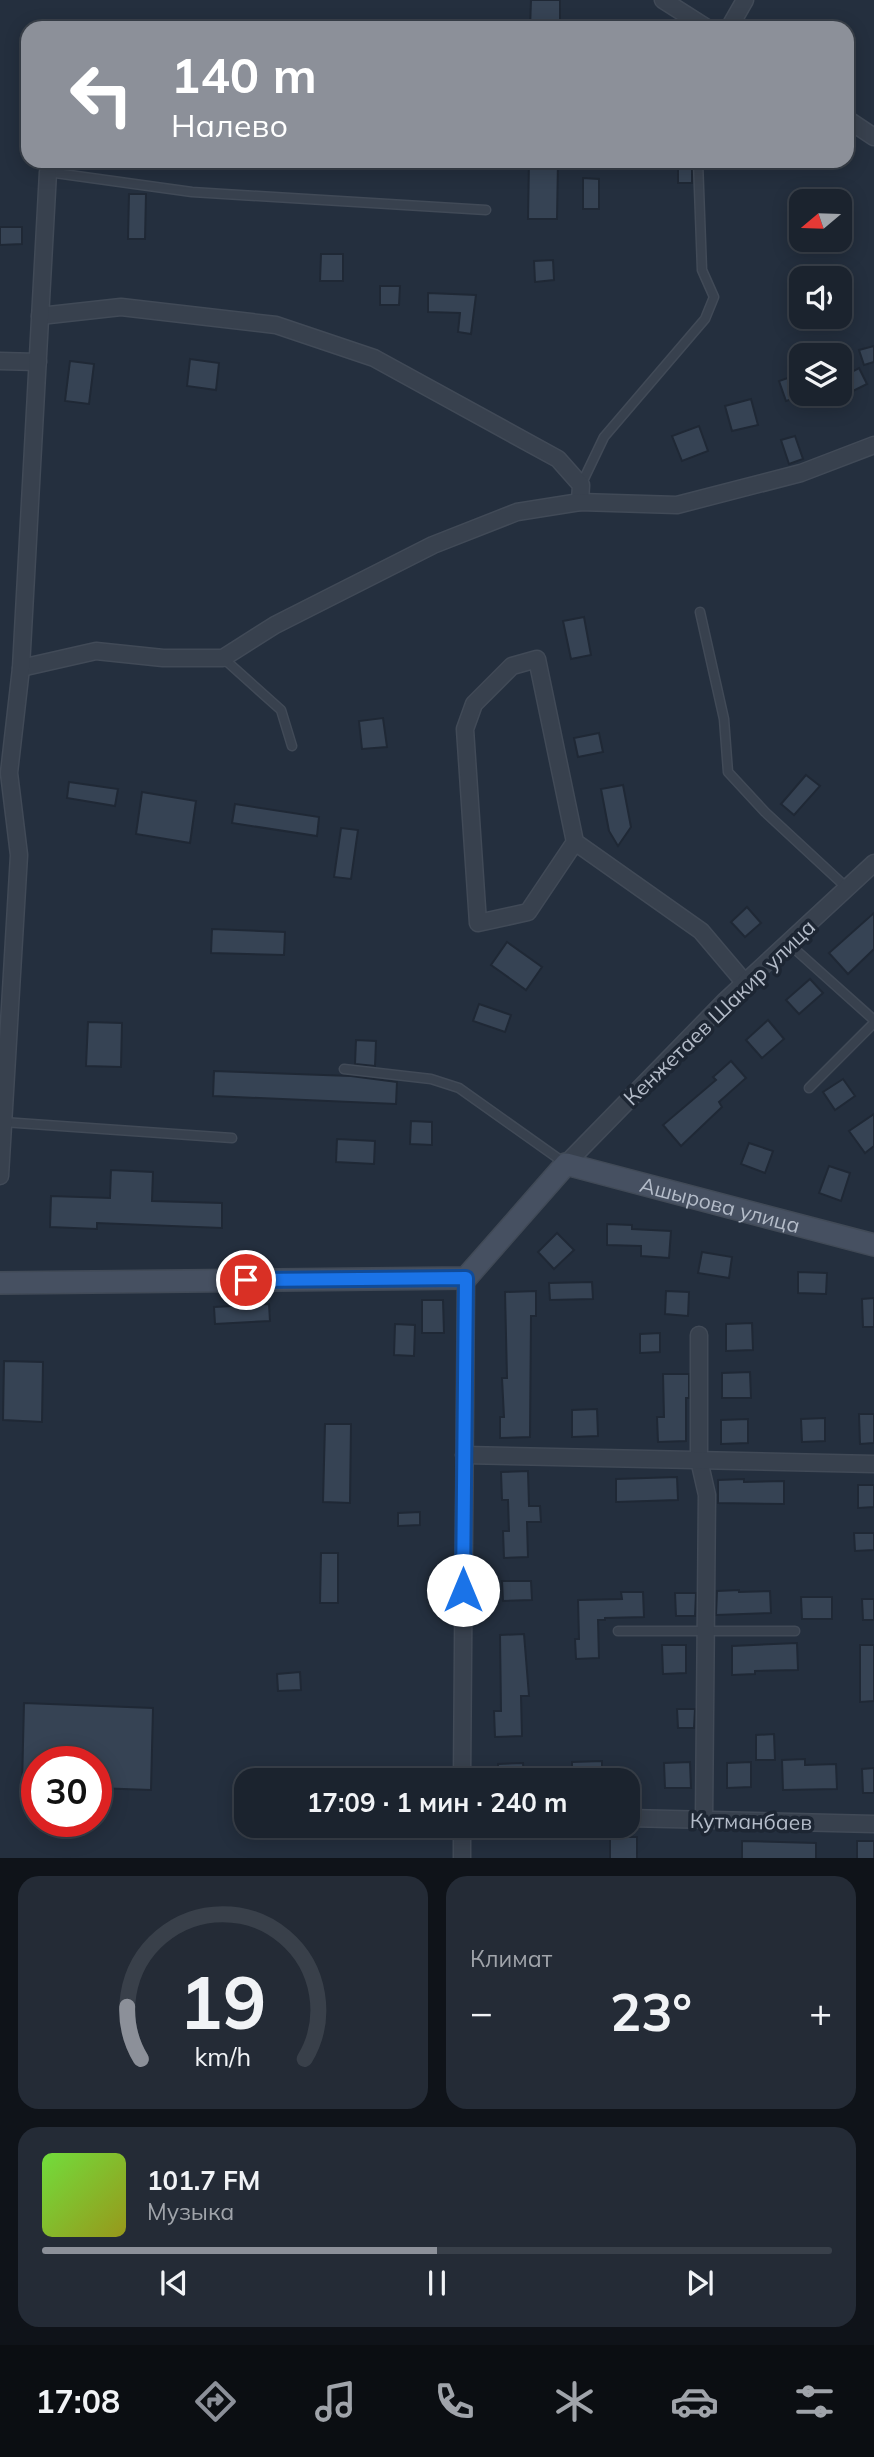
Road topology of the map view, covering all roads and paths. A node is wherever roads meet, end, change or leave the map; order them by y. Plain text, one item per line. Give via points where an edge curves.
1 (663, 0) edge
2 (745, 0) edge
3 (696, 21) edge
4 (733, 21) edge
5 (854, 124) edge
6 (874, 137) edge
7 (698, 168) edge
8 (48, 172) joint
9 (486, 210) dead end
10 (40, 316) junction
11 (0, 361) edge
12 (38, 362) junction
13 (874, 444) edge
14 (581, 494) junction
15 (700, 612) dead end
16 (223, 658) junction
17 (21, 668) junction
18 (292, 746) dead end
19 (575, 842) junction
20 (874, 863) edge
21 (847, 888) junction
22 (788, 943) junction
23 (745, 983) junction
24 (874, 1022) edge
25 (344, 1069) dead end
26 (809, 1088) dead end
27 (3, 1122) junction
28 (232, 1138) dead end
29 (566, 1164) junction
30 (0, 1176) edge
31 (874, 1245) edge
32 (466, 1278) junction
33 (0, 1283) edge
34 (699, 1335) dead end
35 (464, 1455) junction
36 (699, 1460) junction
37 (874, 1464) edge
38 (618, 1631) dead end
39 (706, 1631) junction
40 (794, 1631) dead end
41 (462, 1768) edge
42 (640, 1818) edge
43 (704, 1820) junction
44 (874, 1824) edge
45 (462, 1838) edge
46 (462, 1858) edge

1 - 3 street
2 - 4 street
5 - 6 street
7 - 14 lane via 702,270 714,297 705,319 604,438
8 - 9 lane via 192,192
8 - 10 street
10 - 12 street
10 - 14 street via 121,307 276,325 374,358 558,458
11 - 12 street
12 - 17 street
13 - 14 street via 801,472 677,505
14 - 16 street via 517,512 433,545 275,625
15 - 21 lane via 724,719 728,772
16 - 17 street via 96,651
16 - 18 lane via 281,710
17 - 27 street via 9,773 19,855
19 - 19 street via 537,659 512,666 474,704 465,729 478,923 528,912
19 - 23 street via 701,931
20 - 21 street, Кенжетаев Шакир улица
21 - 22 street, Кенжетаев Шакир улица
22 - 23 street, Кенжетаев Шакир улица
22 - 24 lane
23 - 29 street, Кенжетаев Шакир улица
24 - 26 lane
25 - 29 lane via 431,1079 459,1088
27 - 28 lane
27 - 30 street
29 - 31 street, Ашырова улица
29 - 32 street
32 - 33 street
32 - 35 street
34 - 36 street
35 - 36 street
35 - 41 street
36 - 37 street
36 - 39 street via 707,1494
38 - 39 lane
39 - 40 lane
39 - 43 street
42 - 43 street, Кутманбаев
43 - 44 street, Кутманбаев
45 - 46 street

